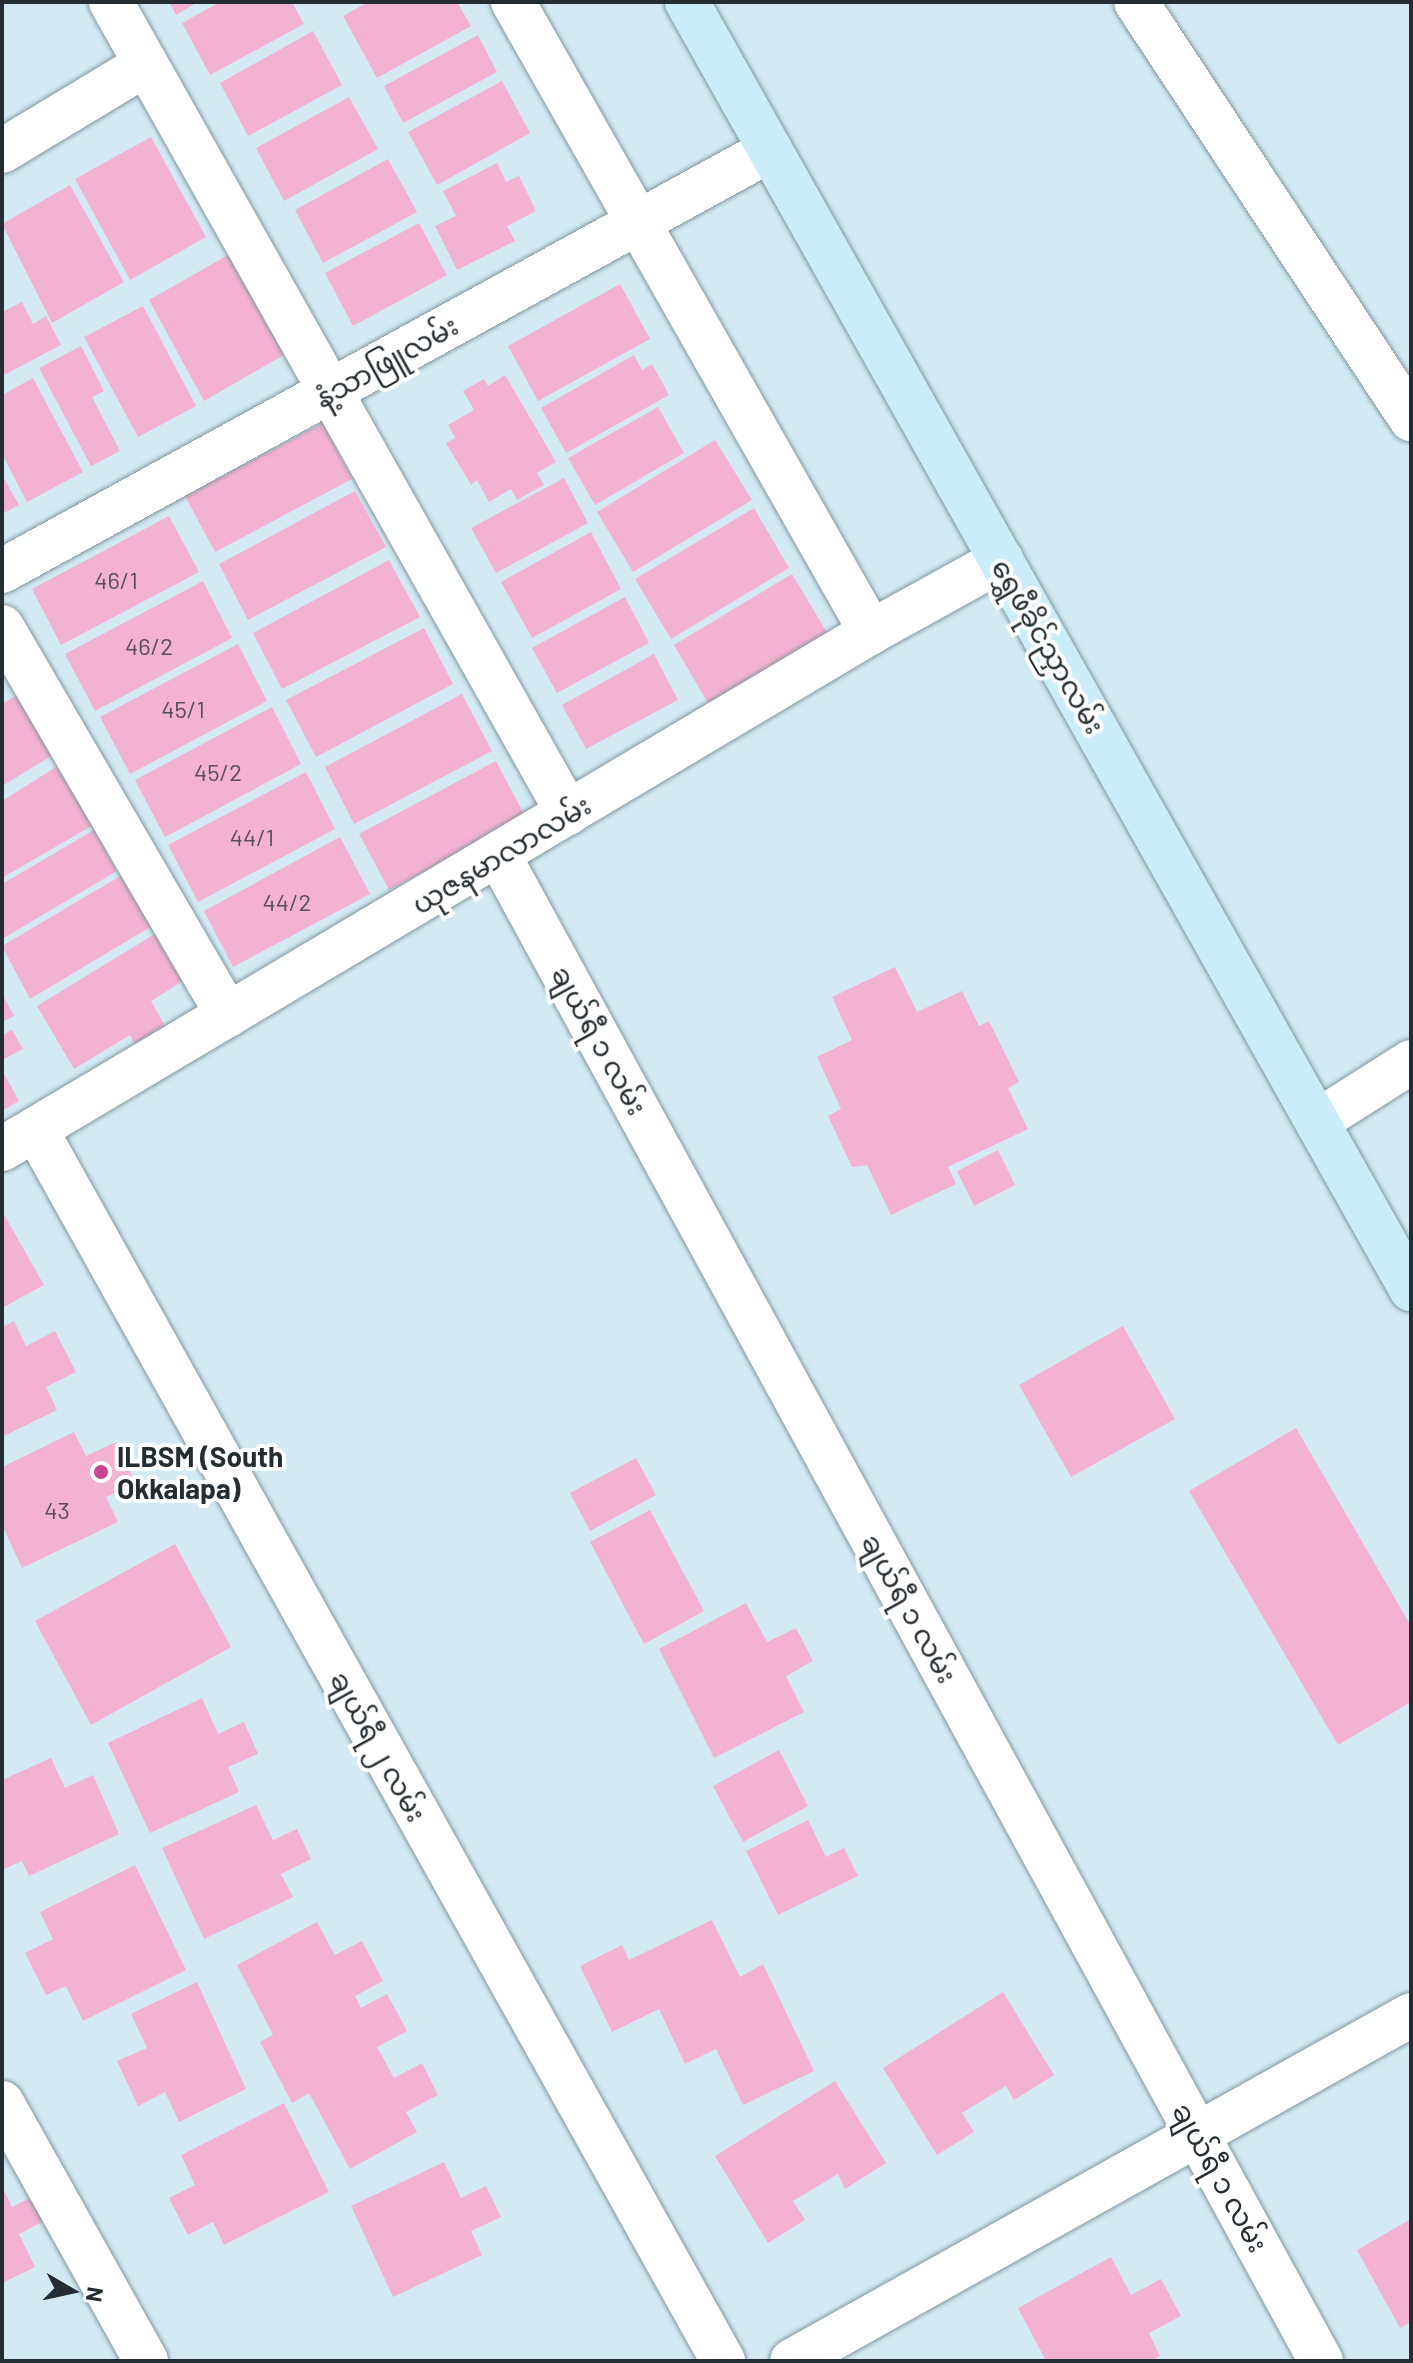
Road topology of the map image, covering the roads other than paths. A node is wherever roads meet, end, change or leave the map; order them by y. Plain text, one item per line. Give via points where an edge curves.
1 (111, 2) edge
2 (513, 2) edge
3 (687, 2) edge
4 (1136, 2) edge
5 (146, 64) junction
6 (770, 150) junction
7 (2, 151) edge
8 (640, 221) junction
9 (330, 392) junction
10 (1411, 419) edge
11 (1001, 560) junction
12 (2, 571) edge
13 (2, 627) edge
14 (871, 632) junction
15 (568, 813) junction
16 (499, 856) junction
17 (228, 1015) junction
18 (1411, 1062) edge
19 (1318, 1121) junction
20 (19, 1140) edge
21 (1411, 1289) edge
22 (1411, 2015) edge
23 (2, 2103) edge
24 (1198, 2134) junction
25 (146, 2361) edge
26 (723, 2361) edge
27 (792, 2361) edge
28 (1321, 2361) edge

1 - 5 street
2 - 8 street
3 - 6 street, ရွှေဖီခိုင်ညှာလမ်း
4 - 10 street
5 - 7 street
5 - 9 street
6 - 8 street, နံ့သာဖြူလမ်း
6 - 11 street, ရွှေဖီခိုင်ညှာလမ်း
8 - 9 street, နံ့သာဖြူလမ်း
8 - 14 street
9 - 12 street, နံ့သာဖြူလမ်း
9 - 15 street
11 - 14 street, ယုဇနမာလာလမ်း
11 - 19 street, ရွှေဖီခိုင်ညှာလမ်း
13 - 17 street
14 - 15 street, ယုဇနမာလာလမ်း
15 - 16 street, ယုဇနမာလာလမ်း
16 - 17 street, ယုဇနမာလာလမ်း
16 - 24 street, ချယ်ရီ ၁ လမ်း
17 - 20 street, ယုဇနမာလာလမ်း
18 - 19 street
19 - 21 street, ရွှေဖီခိုင်ညှာလမ်း
20 - 26 street, ချယ်ရီ ၂ လမ်း
22 - 24 street
23 - 25 street
24 - 27 street
24 - 28 street, ချယ်ရီ ၁ လမ်း

